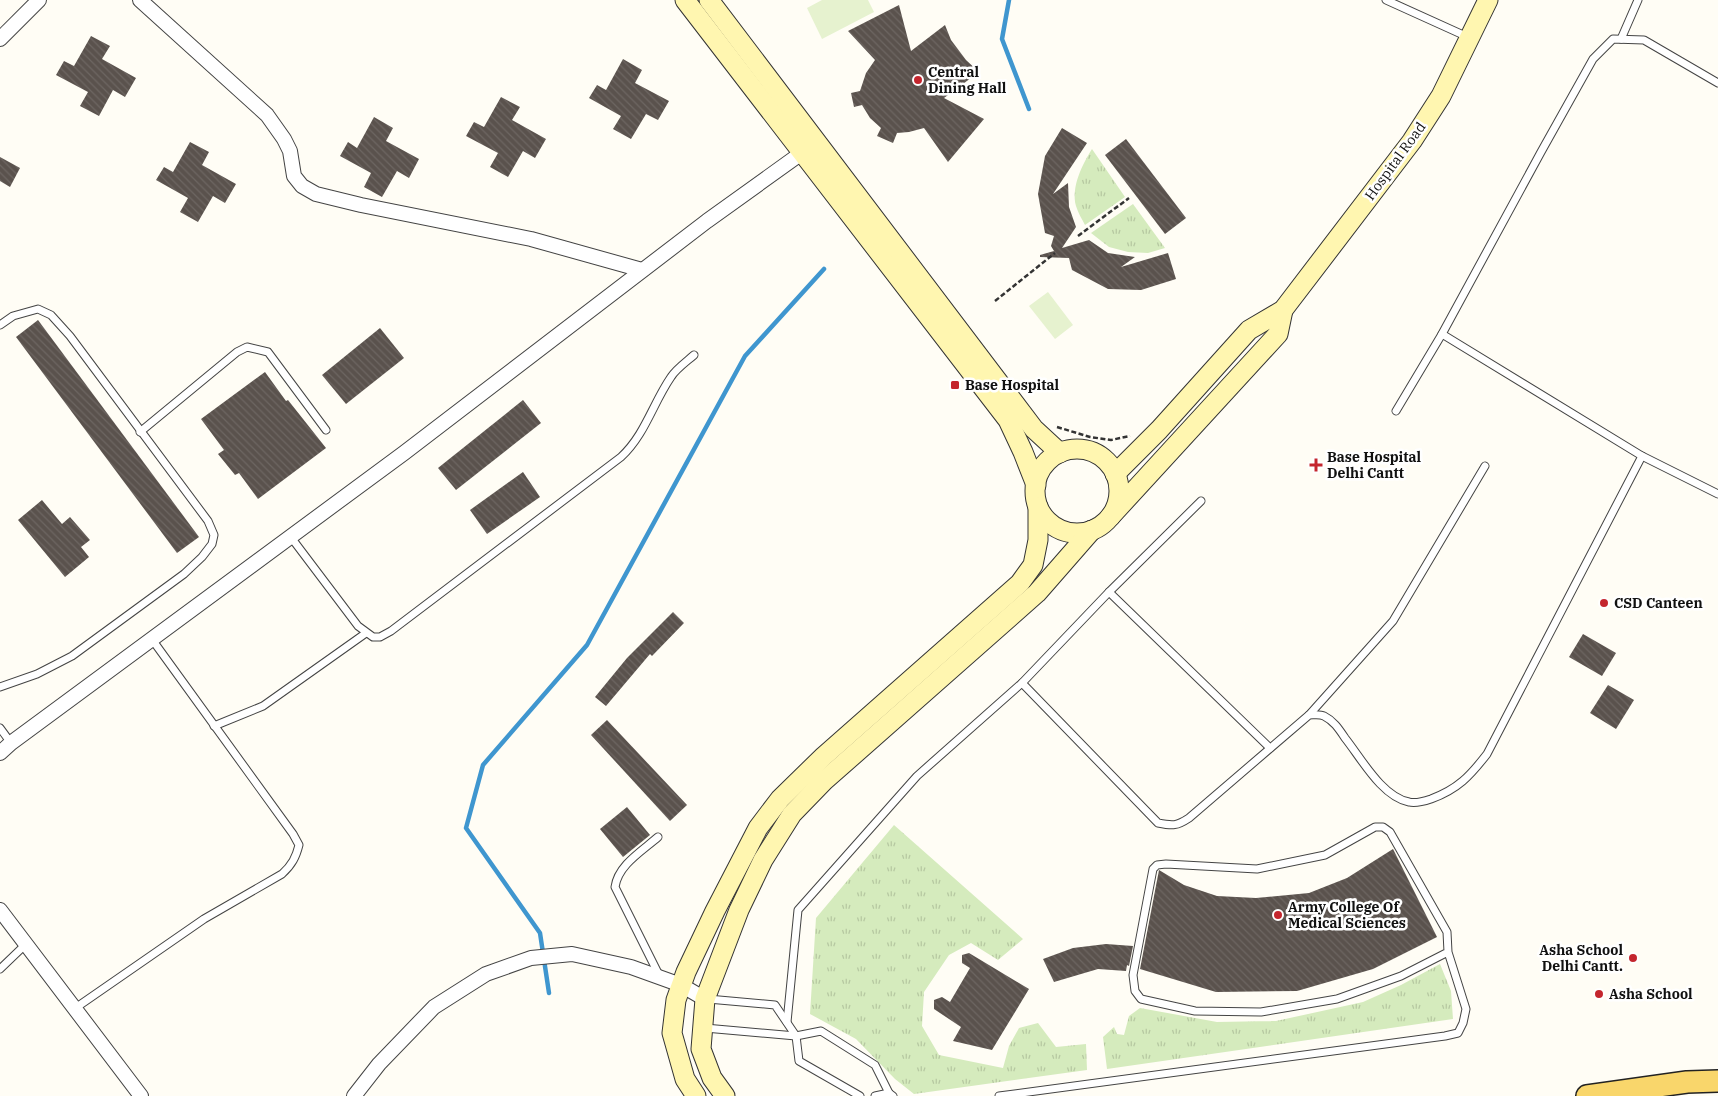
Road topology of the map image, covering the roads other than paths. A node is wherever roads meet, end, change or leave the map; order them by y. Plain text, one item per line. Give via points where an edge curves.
1 (39, 0) edge
2 (140, 0) edge
3 (685, 0) edge
4 (709, 0) edge
5 (1386, 0) edge
6 (1488, 0) edge
7 (1638, 0) edge
8 (1470, 38) junction
9 (0, 39) edge
10 (1621, 39) junction
11 (1718, 83) edge
12 (810, 147) junction
13 (642, 270) junction
14 (1283, 310) junction
15 (0, 325) edge
16 (1442, 334) junction
17 (694, 355) dead end
18 (1396, 411) dead end
19 (326, 430) dead end
20 (140, 432) junction
21 (1060, 453) junction
22 (1642, 456) junction
23 (1485, 466) dead end
24 (1116, 474) junction
25 (1036, 485) junction
26 (1718, 494) edge
27 (1201, 501) dead end
28 (1038, 507) junction
29 (1110, 517) junction
30 (1092, 530) junction
31 (290, 536) junction
32 (1109, 592) junction
33 (366, 633) junction
34 (151, 638) junction
35 (1022, 683) junction
36 (0, 687) edge
37 (1309, 715) junction
38 (214, 726) junction
39 (0, 728) edge
40 (12, 743) junction
41 (1270, 748) junction
42 (0, 753) edge
43 (658, 837) dead end
44 (0, 910) edge
45 (25, 945) junction
46 (1448, 952) junction
47 (0, 969) edge
48 (660, 978) junction
49 (681, 985) junction
50 (705, 998) junction
51 (74, 1009) junction
52 (786, 1022) junction
53 (702, 1028) junction
54 (796, 1036) junction
55 (1718, 1080) edge
56 (891, 1095) edge
57 (141, 1096) edge
58 (354, 1096) edge
59 (696, 1096) edge
60 (725, 1096) edge
61 (860, 1096) edge
62 (875, 1096) edge
63 (999, 1096) edge
64 (1587, 1096) edge

1 - 9 street
2 - 13 street via 267,114 290,151 294,176 302,186 316,194 531,239
3 - 12 street
4 - 12 street
5 - 8 lane
6 - 8 street, Hospital Road
7 - 10 lane
8 - 14 street, Hospital Road via 1441,96 1412,141
10 - 11 lane via 1644,40
10 - 16 lane via 1613,39 1593,59
12 - 13 street
12 - 21 street via 1034,429
12 - 25 street via 1008,420
13 - 31 street via 404,453
14 - 24 street, Hospital Road via 1250,330
14 - 29 street, Hospital Road via 1278,334
15 - 20 lane via 13,316 38,309 51,315
16 - 18 lane
16 - 22 lane
17 - 33 lane via 672,376 640,434 622,457 391,630 380,637
19 - 20 lane via 268,352 246,347
20 - 36 lane via 208,522 214,535 212,544 184,574 72,656 37,674
21 - 24 street via 1081,449 1091,451 1101,456
21 - 25 street via 1044,466
22 - 26 lane
22 - 37 lane via 1487,754 1458,786 1441,796 1409,803 1381,785 1334,722 1322,715
23 - 37 lane via 1393,621
24 - 29 street via 1118,497
25 - 28 street
27 - 32 lane
28 - 30 street via 1051,524 1060,529 1071,532
28 - 49 street via 1038,540 1033,565 1020,583 824,756 780,799 758,828
29 - 30 street
30 - 50 street via 1037,593 824,781 792,814 763,860 739,910
31 - 33 lane
31 - 34 street
32 - 35 lane
32 - 41 lane
33 - 38 lane via 263,706
34 - 38 lane
34 - 40 street
35 - 41 lane via 1158,823 1179,825
35 - 52 lane via 917,776 798,910
37 - 41 lane
38 - 51 lane via 293,834 299,844 296,855 282,874 204,919
39 - 40 lane
40 - 42 street
43 - 48 lane via 620,870 615,887
44 - 45 street
45 - 47 lane
45 - 51 street
46 - 46 lane via 1401,976 1338,999 1261,1012 1195,1011 1141,999 1135,991 1133,975 1153,869 1158,865 1257,869 1325,855 1375,827 1383,827 1390,832 1447,932
46 - 63 lane via 1466,1009 1464,1023 1458,1033
48 - 49 street
48 - 58 street via 631,967 572,954 543,956 486,974 434,1007 379,1064
49 - 50 street
49 - 59 street via 672,1033 685,1079
50 - 52 lane via 775,1005
50 - 53 street
51 - 57 street
52 - 54 lane
53 - 54 lane
53 - 60 street via 701,1049 712,1078
54 - 56 lane via 821,1030 875,1065
54 - 61 lane via 799,1062
55 - 64 main road
56 - 62 lane

